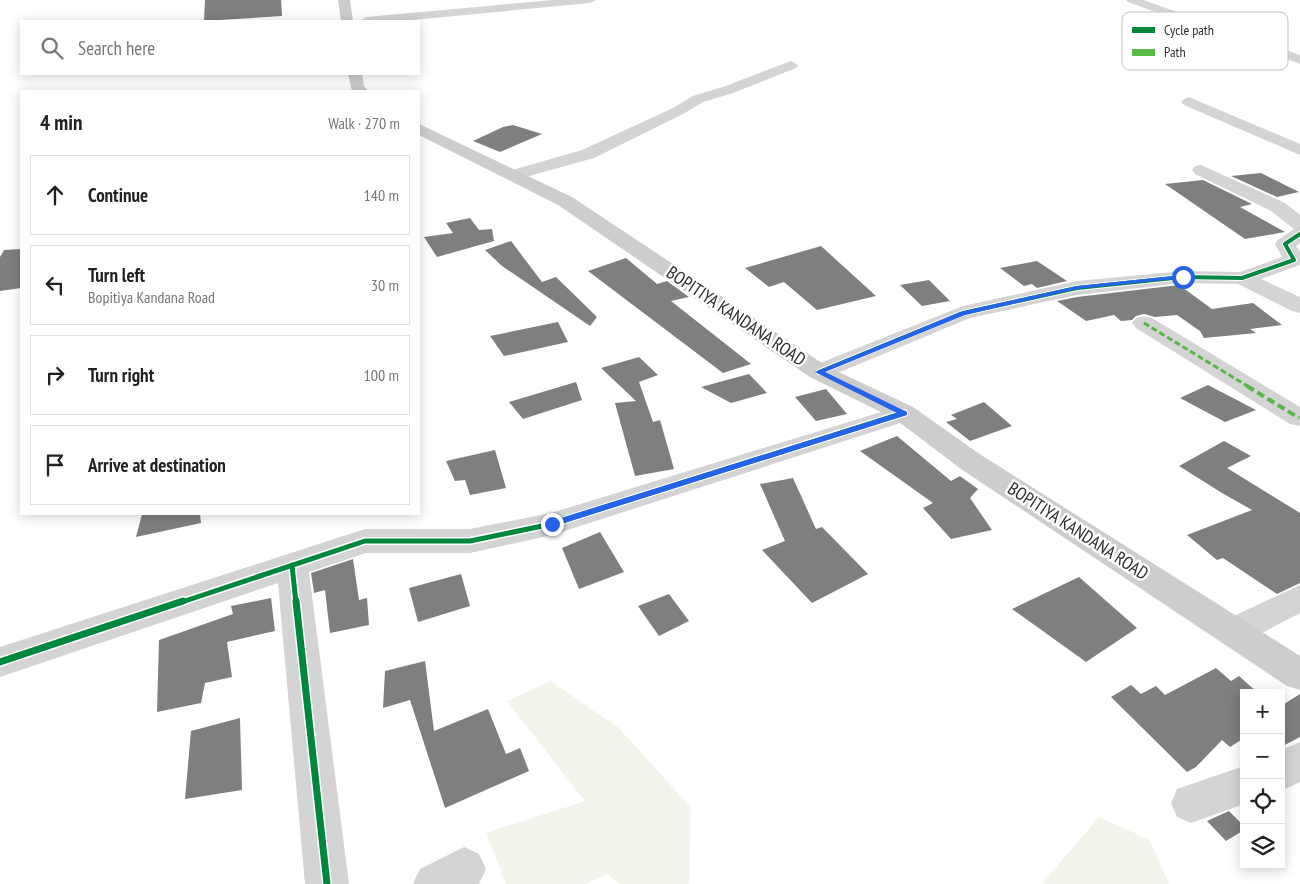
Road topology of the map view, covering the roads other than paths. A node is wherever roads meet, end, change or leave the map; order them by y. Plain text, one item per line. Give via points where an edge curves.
1 (344, 0) edge
2 (590, 0) edge
3 (1132, 0) edge
4 (1166, 12) edge
5 (347, 20) edge
6 (377, 20) edge
7 (1288, 56) edge
8 (1300, 60) edge
9 (791, 65) dead end
10 (355, 75) edge
11 (359, 90) edge
12 (1189, 102) dead end
13 (420, 129) edge
14 (1300, 150) edge
15 (1201, 170) dead end
16 (515, 175) junction
17 (1300, 225) edge
18 (1300, 234) edge
19 (1242, 278) junction
20 (1300, 306) edge
21 (1144, 323) dead end
22 (819, 372) junction
23 (904, 413) junction
24 (1300, 413) edge
25 (1300, 418) edge
26 (292, 565) junction
27 (1300, 598) edge
28 (1233, 632) junction
29 (0, 662) edge
30 (1300, 675) edge
31 (1300, 760) edge
32 (1285, 769) edge
33 (1240, 786) edge
34 (1191, 803) dead end
35 (327, 884) edge

1 - 5 main road
2 - 6 street
3 - 4 street
7 - 8 street
9 - 16 street via 698,98 678,111 588,154
10 - 11 main road via 356,88
12 - 14 street
13 - 16 main road, BOPITIYA KANDANA ROAD
15 - 17 street via 1278,207
16 - 22 main road, BOPITIYA KANDANA ROAD via 565,201
18 - 19 street via 1285,244 1294,260
19 - 20 street
19 - 22 street via 1183,277 1077,288 963,313
21 - 25 street
22 - 23 main road, BOPITIYA KANDANA ROAD
23 - 26 street via 552,524 470,541 365,541
23 - 28 main road, BOPITIYA KANDANA ROAD via 971,462
24 - 25 street
26 - 29 street
26 - 35 street
27 - 28 street
28 - 30 main road, BOPITIYA KANDANA ROAD
31 - 32 street
33 - 34 street

